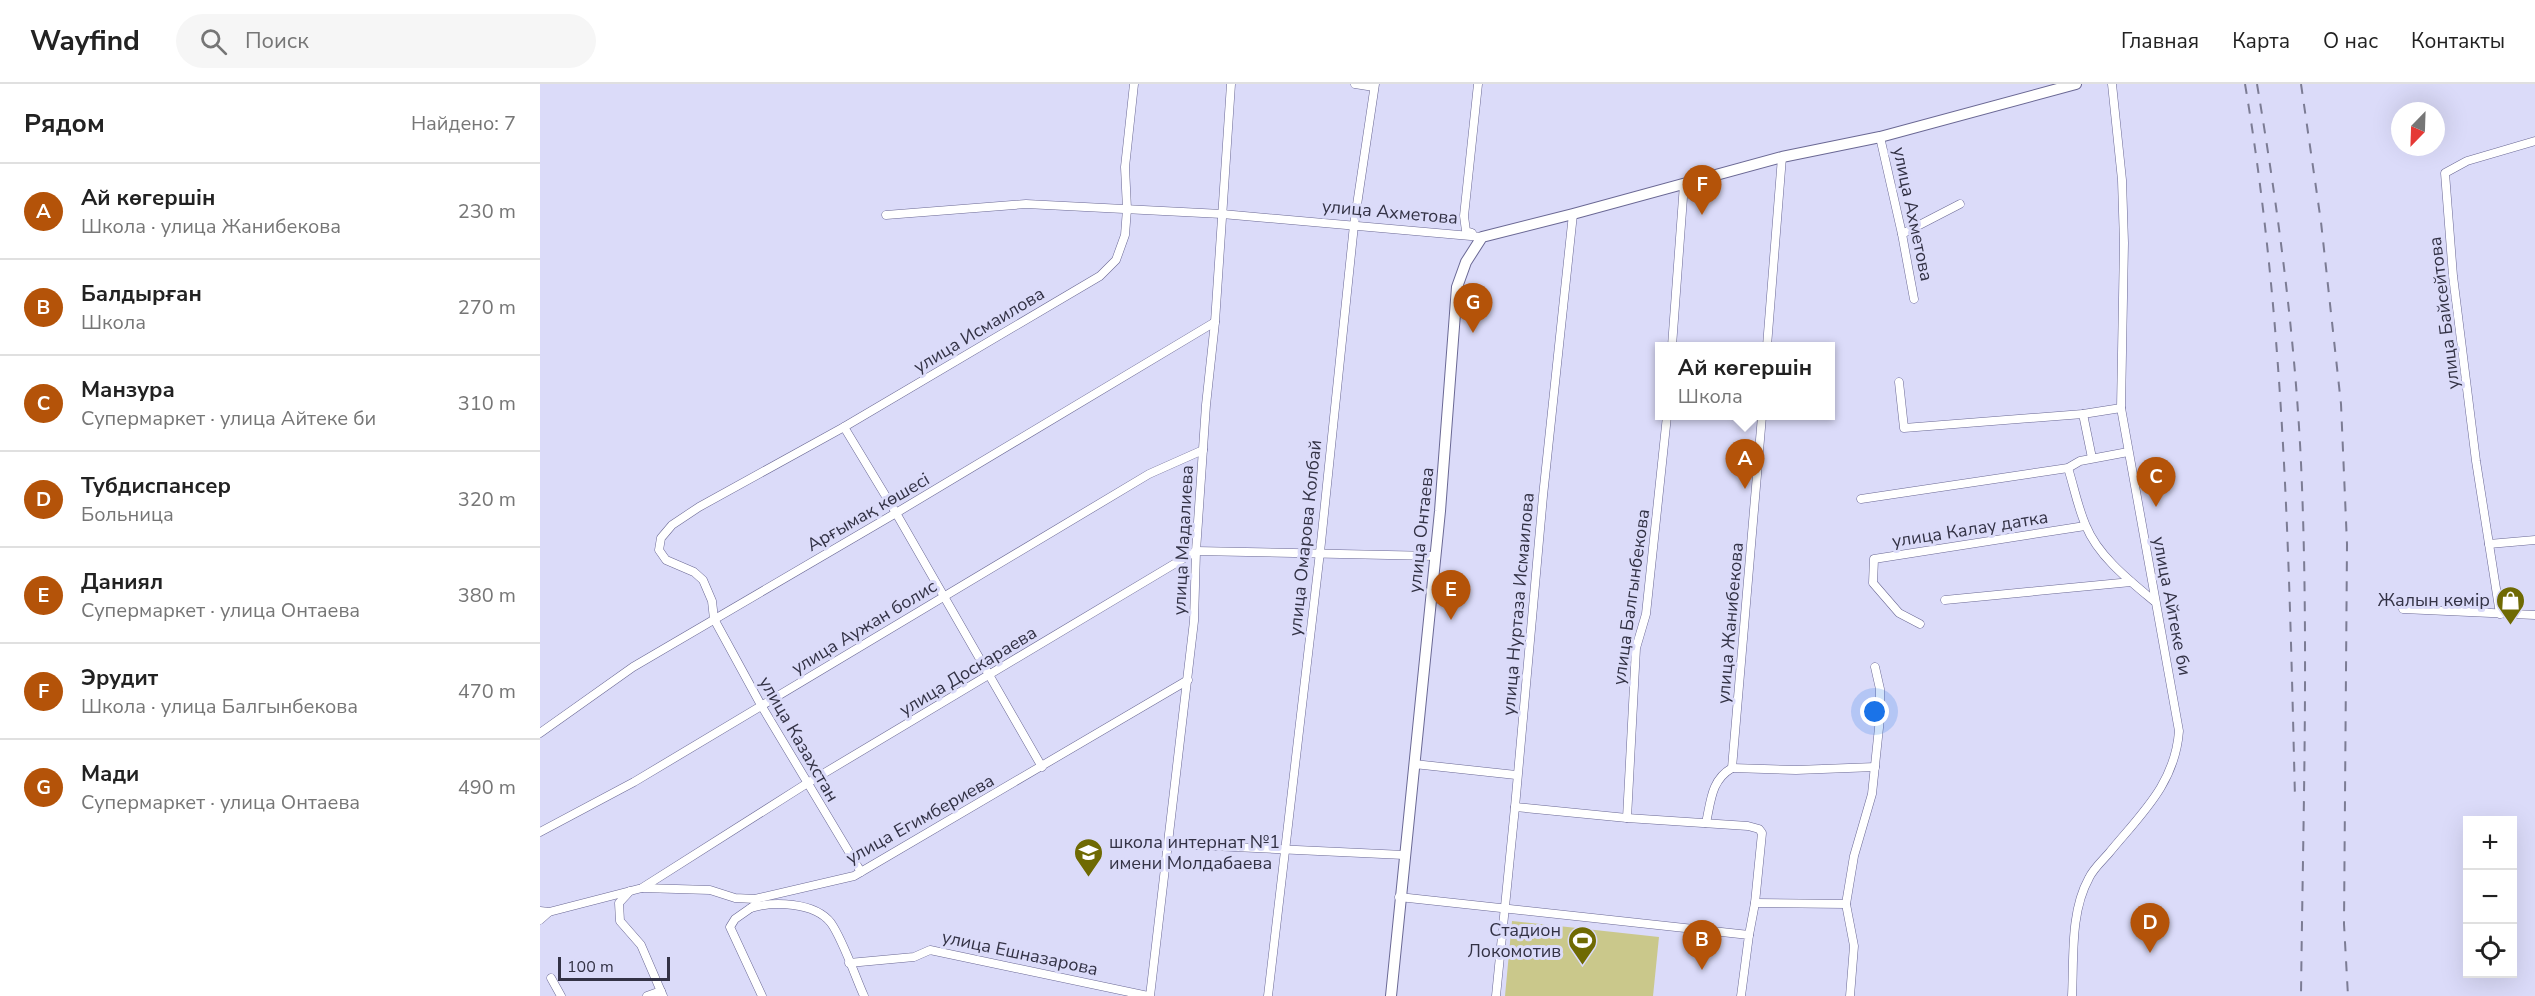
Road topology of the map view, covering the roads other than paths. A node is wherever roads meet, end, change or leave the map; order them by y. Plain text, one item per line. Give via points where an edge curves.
1 (1134, 84) edge
2 (1231, 84) edge
3 (1354, 84) edge
4 (1478, 84) edge
5 (2076, 84) edge
6 (2112, 84) edge
7 (1375, 86) edge
8 (1880, 137) junction
9 (2535, 141) edge
10 (1782, 157) junction
11 (1684, 184) junction
12 (1960, 204) dead end
13 (1127, 209) junction
14 (1222, 214) junction
15 (1573, 214) junction
16 (886, 215) dead end
17 (1354, 225) junction
18 (1902, 234) junction
19 (1482, 237) junction
20 (1914, 299) dead end
21 (1215, 322) junction
22 (1672, 342) edge
23 (1767, 342) edge
24 (1899, 382) dead end
25 (2121, 408) junction
26 (2084, 414) junction
27 (1666, 420) edge
28 (1762, 420) edge
29 (844, 427) junction
30 (1203, 450) junction
31 (2128, 452) junction
32 (2092, 458) junction
33 (2068, 468) junction
34 (1861, 499) dead end
35 (699, 507) joint
36 (896, 513) junction
37 (2085, 526) junction
38 (2535, 540) edge
39 (2489, 544) junction
40 (1196, 551) junction
41 (1320, 552) junction
42 (1435, 556) junction
43 (2131, 582) junction
44 (945, 597) junction
45 (1945, 600) dead end
46 (2155, 602) junction
47 (2403, 609) dead end
48 (2500, 614) junction
49 (2535, 615) edge
50 (714, 619) junction
51 (1920, 624) dead end
52 (1875, 667) dead end
53 (988, 676) junction
54 (1188, 680) junction
55 (761, 705) junction
56 (540, 733) edge
57 (1414, 764) junction
58 (1042, 767) junction
59 (1875, 767) junction
60 (1732, 768) junction
61 (1516, 775) junction
62 (806, 784) junction
63 (1515, 807) junction
64 (1627, 818) junction
65 (1706, 823) junction
66 (540, 832) edge
67 (1169, 844) junction
68 (1285, 848) junction
69 (1404, 855) junction
70 (861, 872) junction
71 (642, 888) junction
72 (630, 891) junction
73 (768, 896) junction
74 (1399, 897) junction
75 (1755, 903) junction
76 (1846, 904) junction
77 (1505, 907) junction
78 (751, 908) junction
79 (540, 911) edge
80 (549, 912) junction
81 (540, 920) edge
82 (1749, 935) junction
83 (849, 963) junction
84 (551, 978) dead end
85 (662, 994) edge
86 (561, 996) edge
87 (647, 996) edge
88 (762, 996) edge
89 (864, 996) edge
90 (1149, 996) edge
91 (1268, 996) edge
92 (1390, 996) edge
93 (1496, 996) edge
94 (1742, 996) edge
95 (1850, 996) edge
96 (2072, 996) edge

1 - 13 street, улица Исмаилова via 1125,167
2 - 14 street, улица Мадалиева
3 - 7 street
4 - 19 street via 1464,216 1466,231
5 - 8 main road, улица Ахметова
6 - 25 street, улица Айтеке би via 2124,243
7 - 17 street, улица Омарова Колбай
8 - 10 main road, улица Ахметова
8 - 18 street, улица Ахметова
9 - 39 street, улица Байсейтова via 2467,161 2445,173 2453,276
10 - 11 main road, улица Ахметова
10 - 23 street
11 - 15 main road, улица Ахметова
11 - 22 street
12 - 18 street
13 - 14 street, улица Ахметова
13 - 16 street, улица Ахметова via 1026,204
13 - 29 street, улица Исмаилова via 1125,235 1116,260 1100,276
14 - 17 street, улица Ахметова
14 - 21 street, улица Мадалиева
15 - 19 main road, улица Ахметова
15 - 61 street, улица Нуртаза Исмаилова
17 - 19 street, улица Ахметова
17 - 41 street, улица Омарова Колбай
18 - 20 street, улица Ахметова
19 - 42 main road, улица Онтаева via 1466,262 1457,287
21 - 30 street, улица Мадалиева
21 - 36 street, Арғымақ көшесі
24 - 26 street via 1904,428
25 - 26 street
25 - 31 street, улица Айтеке би
26 - 32 street
27 - 64 street, улица Балгынбекова via 1646,614 1635,648
28 - 60 street, улица Жанибекова
29 - 35 street, улица Исмаилова
29 - 36 street
30 - 40 street, улица Мадалиева
30 - 44 street, улица Аужан болис via 1149,474
31 - 32 street
31 - 46 street, улица Айтеке би
32 - 33 street
33 - 34 street
33 - 37 street
35 - 50 street, улица Казахстан via 672,525 661,538 659,550 666,560 703,580
36 - 44 street
36 - 50 street, Арғымақ көшесі
37 - 43 street via 2104,554
37 - 51 street, улица Калау датка via 1874,559 1873,582 1899,613
38 - 39 street
39 - 48 street, улица Байсейтова
40 - 41 street
40 - 53 street, улица Доскараева
40 - 54 street, улица Мадалиева
41 - 42 street
41 - 68 street, улица Омарова Колбай
42 - 57 main road, улица Онтаева
43 - 45 street
43 - 46 street
44 - 53 street
44 - 55 street, улица Аужан болис
46 - 96 street, улица Айтеке би via 2179,731 2178,752 2156,798 2089,877 2076,921
47 - 48 street
48 - 49 street
50 - 55 street, улица Казахстан
50 - 56 street, Арғымақ көшесі via 633,667
52 - 59 street via 1880,689
53 - 58 street
53 - 62 street, улица Доскараева
54 - 58 street, улица Егимбериева
54 - 67 street, улица Мадалиева
55 - 62 street, улица Казахстан
55 - 66 street, улица Аужан болис via 634,782
57 - 61 street
57 - 69 main road, улица Онтаева
58 - 70 street, улица Егимбериева
59 - 60 street
59 - 76 street
60 - 65 street via 1715,782
61 - 63 street, улица Нуртаза Исмаилова
62 - 70 street, улица Казахстан
62 - 71 street, улица Доскараева
63 - 64 street
63 - 77 street, улица Нуртаза Исмаилова
64 - 65 street
65 - 75 street via 1760,829
67 - 68 street
67 - 90 street, улица Мадалиева
68 - 69 street
68 - 91 street, улица Омарова Колбай
69 - 74 main road, улица Онтаева
70 - 73 street, улица Егимбериева
71 - 72 street, улица Доскараева
71 - 73 street, улица Егимбериева via 710,890 735,898
72 - 80 street, улица Доскараева
72 - 85 street via 619,903 620,921 641,945
73 - 78 street
74 - 77 street
74 - 92 main road, улица Онтаева
75 - 76 street
75 - 82 street
76 - 95 street via 1854,946
77 - 82 street
77 - 93 street, улица Нуртаза Исмаилова
78 - 83 street via 778,904 807,908 830,921
78 - 88 street via 730,927
79 - 80 street, улица Доскараева
80 - 81 street
82 - 94 street
83 - 89 street
83 - 90 street, улица Ешназарова via 914,957 930,950
84 - 86 street
85 - 87 street

